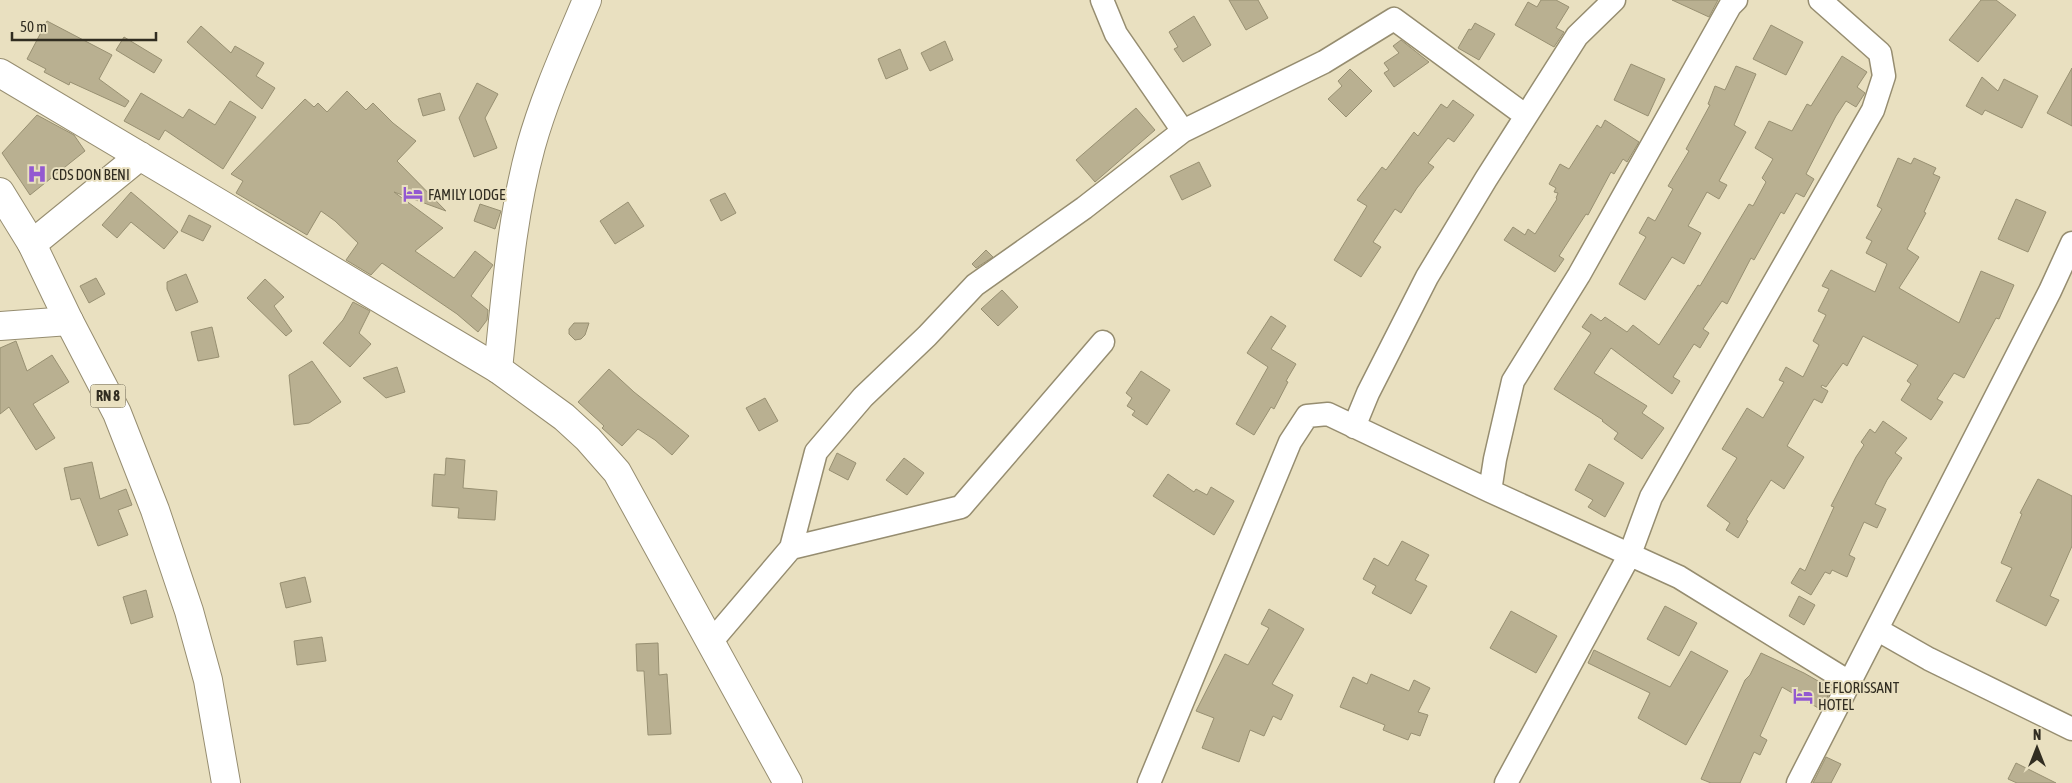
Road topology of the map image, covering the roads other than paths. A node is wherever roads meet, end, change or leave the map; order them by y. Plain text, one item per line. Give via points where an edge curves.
1 (586, 0) edge
2 (1102, 0) edge
3 (1614, 0) edge
4 (1736, 0) edge
5 (1820, 0) edge
6 (0, 73) edge
7 (1526, 116) junction
8 (1183, 131) junction
9 (140, 156) junction
10 (0, 192) edge
11 (2072, 242) edge
12 (32, 244) junction
13 (69, 321) junction
14 (0, 326) edge
15 (1103, 342) dead end
16 (498, 369) junction
17 (1354, 427) junction
18 (1490, 491) junction
19 (790, 548) junction
20 (1630, 554) junction
21 (1878, 630) junction
22 (712, 642) junction
23 (1849, 682) junction
24 (2072, 729) edge
25 (226, 783) edge
26 (788, 783) edge
27 (1149, 783) edge
28 (1506, 783) edge
29 (1798, 783) edge

1 - 16 main road via 531,146 512,240
2 - 8 street via 1116,34
3 - 7 street via 1577,36
4 - 18 street via 1579,275 1513,381
5 - 20 street via 1880,52 1884,76 1873,110 1651,497
6 - 9 main road
7 - 8 street via 1394,19 1324,62
7 - 17 street via 1427,277
8 - 19 street via 1084,208 975,285 863,397 816,452
9 - 12 main road
9 - 16 main road
10 - 12 main road, RN 8
11 - 21 street
12 - 13 main road, RN 8
13 - 14 main road
13 - 25 main road, RN 8 via 117,413 155,510 208,680
15 - 19 street via 961,507
16 - 22 main road via 564,417 617,472
17 - 18 street
17 - 27 street via 1328,414 1307,416 1290,442
18 - 20 street
19 - 22 street
20 - 23 street via 1680,577
20 - 28 street
21 - 23 street
21 - 24 street
22 - 26 main road
23 - 29 street

